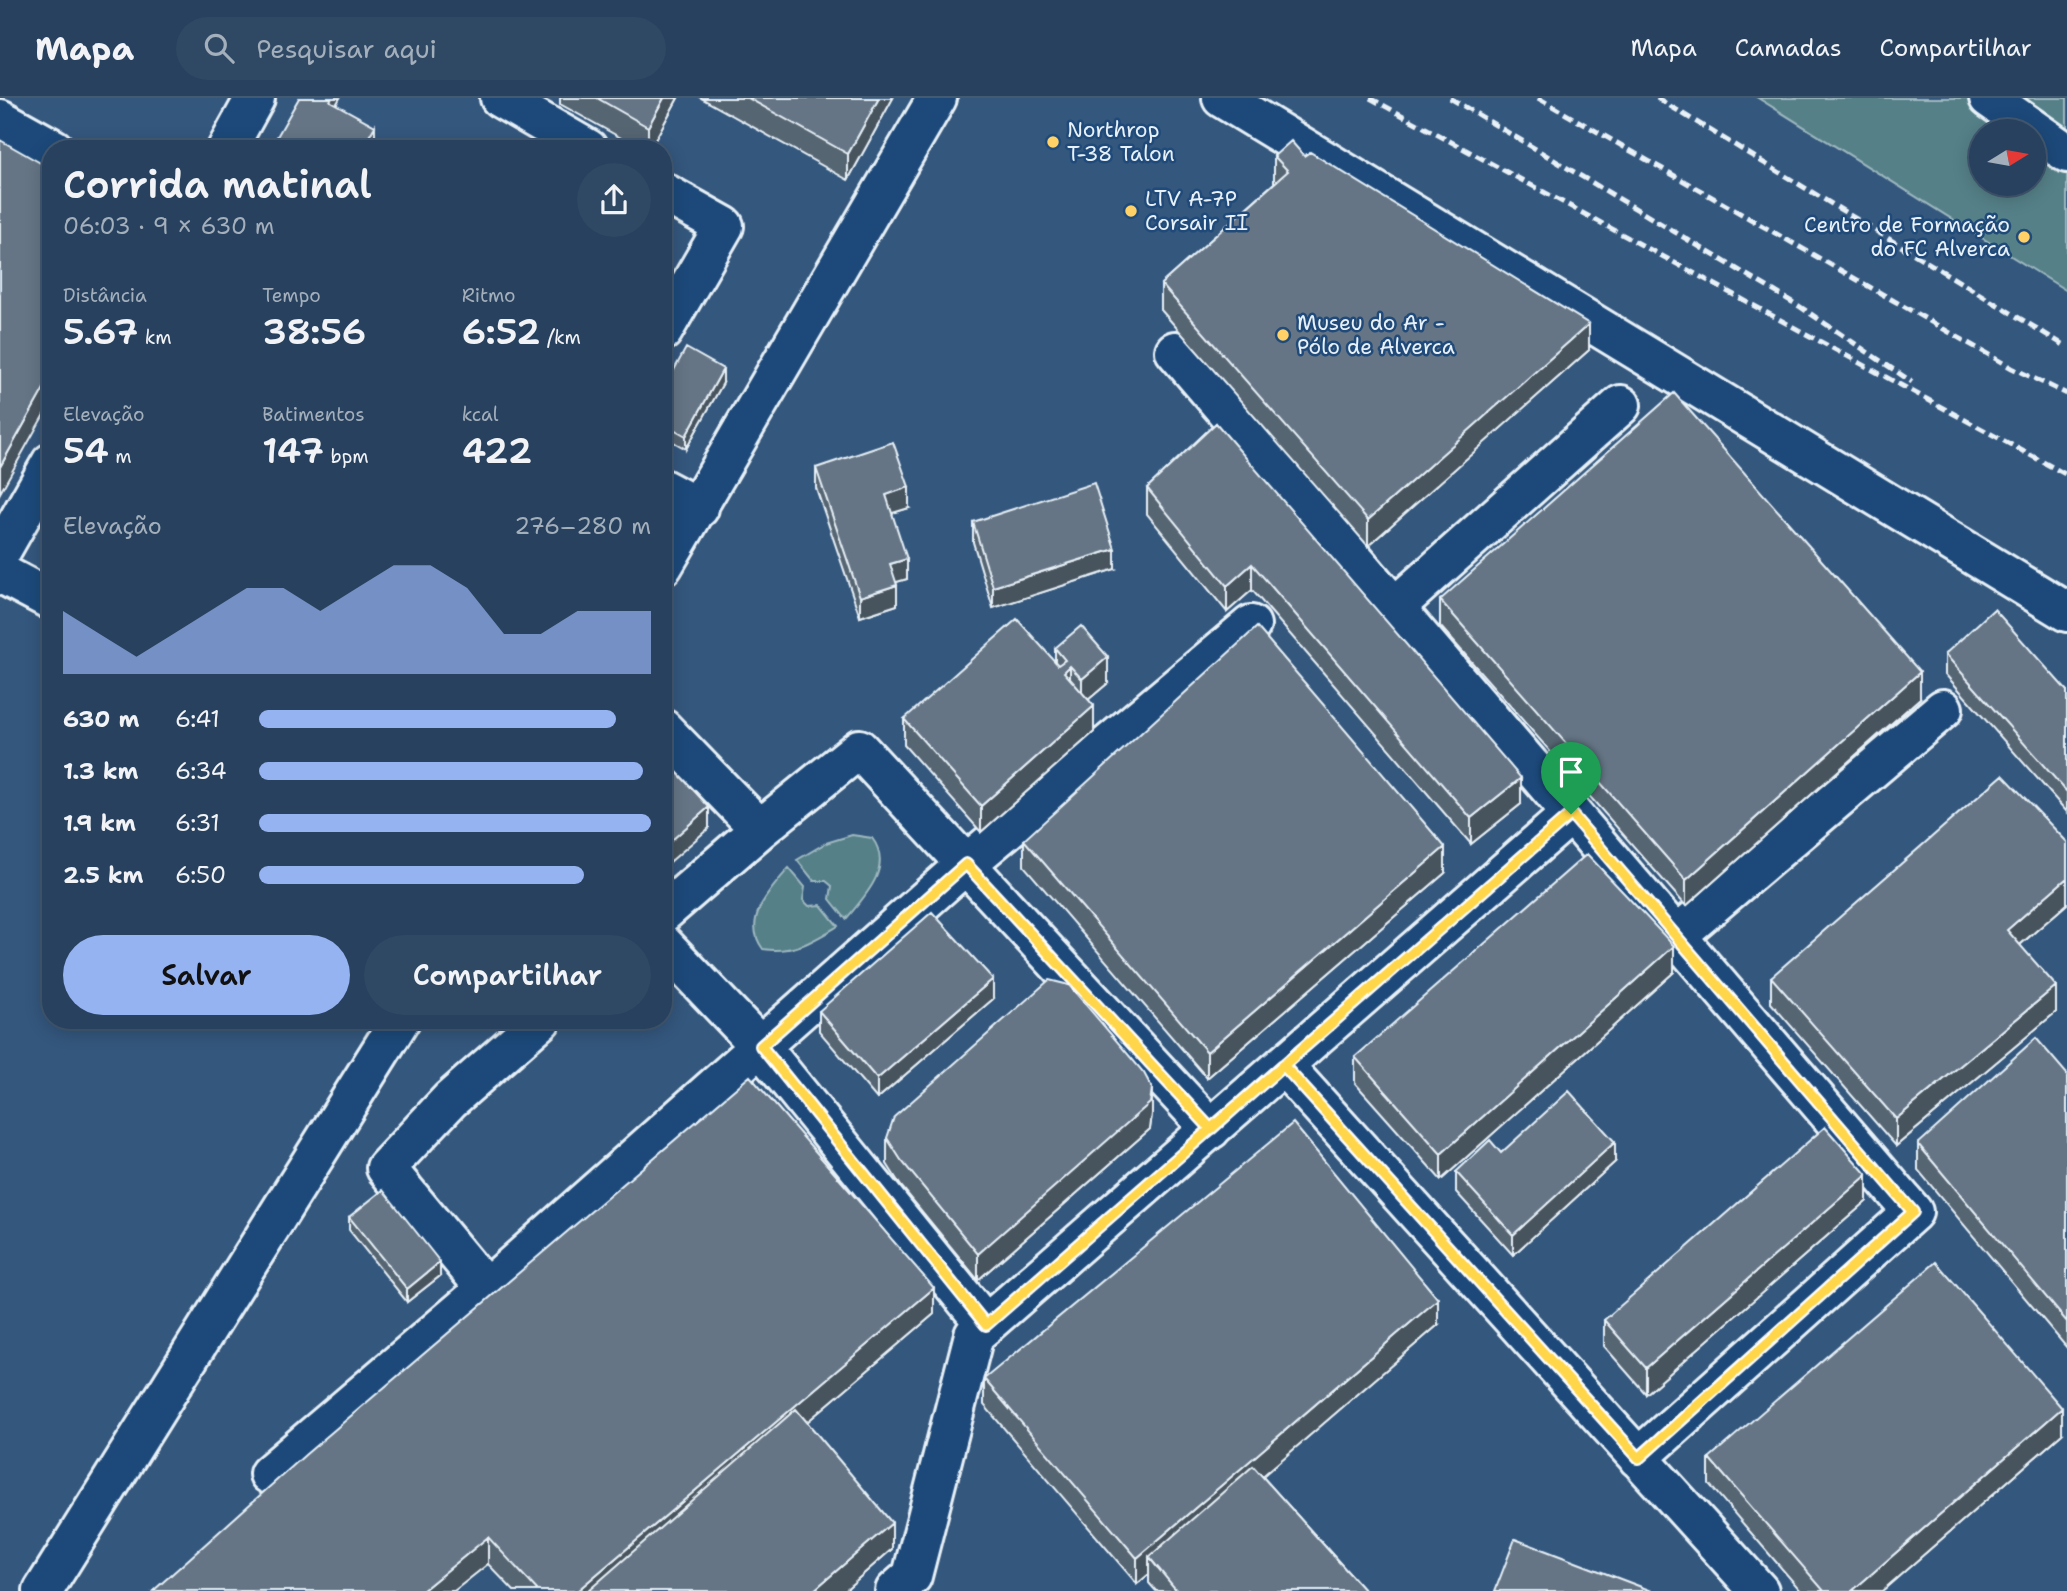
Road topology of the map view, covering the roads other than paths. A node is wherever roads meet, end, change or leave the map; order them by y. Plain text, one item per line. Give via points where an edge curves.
1 (256, 98) edge
2 (500, 98) edge
3 (937, 98) edge
4 (1222, 98) edge
5 (1989, 98) edge
6 (0, 119) edge
7 (232, 140) edge
8 (573, 140) edge
9 (42, 142) edge
10 (2067, 153) edge
11 (672, 197) edge
12 (672, 315) edge
13 (1175, 351) dead end
14 (1622, 404) dead end
15 (42, 479) edge
16 (672, 494) edge
17 (699, 508) junction
18 (672, 552) edge
19 (0, 553) edge
20 (0, 573) edge
21 (42, 595) edge
22 (1396, 606) junction
23 (2067, 612) edge
24 (1251, 625) dead end
25 (1943, 709) dead end
26 (672, 738) edge
27 (1571, 814) junction
28 (760, 829) junction
29 (966, 864) junction
30 (672, 906) edge
31 (1676, 936) junction
32 (672, 953) edge
33 (394, 1029) edge
34 (531, 1029) edge
35 (761, 1046) junction
36 (1283, 1065) junction
37 (1211, 1129) junction
38 (486, 1289) junction
39 (986, 1325) junction
40 (1639, 1458) junction
41 (269, 1474) dead end
42 (43, 1591) edge
43 (895, 1591) edge
44 (1759, 1591) edge

1 - 7 street
2 - 8 street
3 - 17 street
4 - 23 street
5 - 10 street
6 - 9 street
11 - 12 street via 723,226
13 - 22 street
14 - 22 street
15 - 19 street
16 - 17 street
17 - 18 street
20 - 21 street
22 - 27 street
24 - 29 street
25 - 31 street
26 - 28 street
27 - 31 street
27 - 36 street
28 - 29 street via 859,749
28 - 30 street
29 - 35 street
29 - 37 street
31 - 40 street via 1913,1212
32 - 35 street
33 - 42 street
34 - 38 street via 450,1100 386,1168
35 - 38 street
35 - 39 street
36 - 37 street
36 - 40 street
37 - 39 street
38 - 41 street
39 - 43 street via 974,1335 912,1576
40 - 44 street

